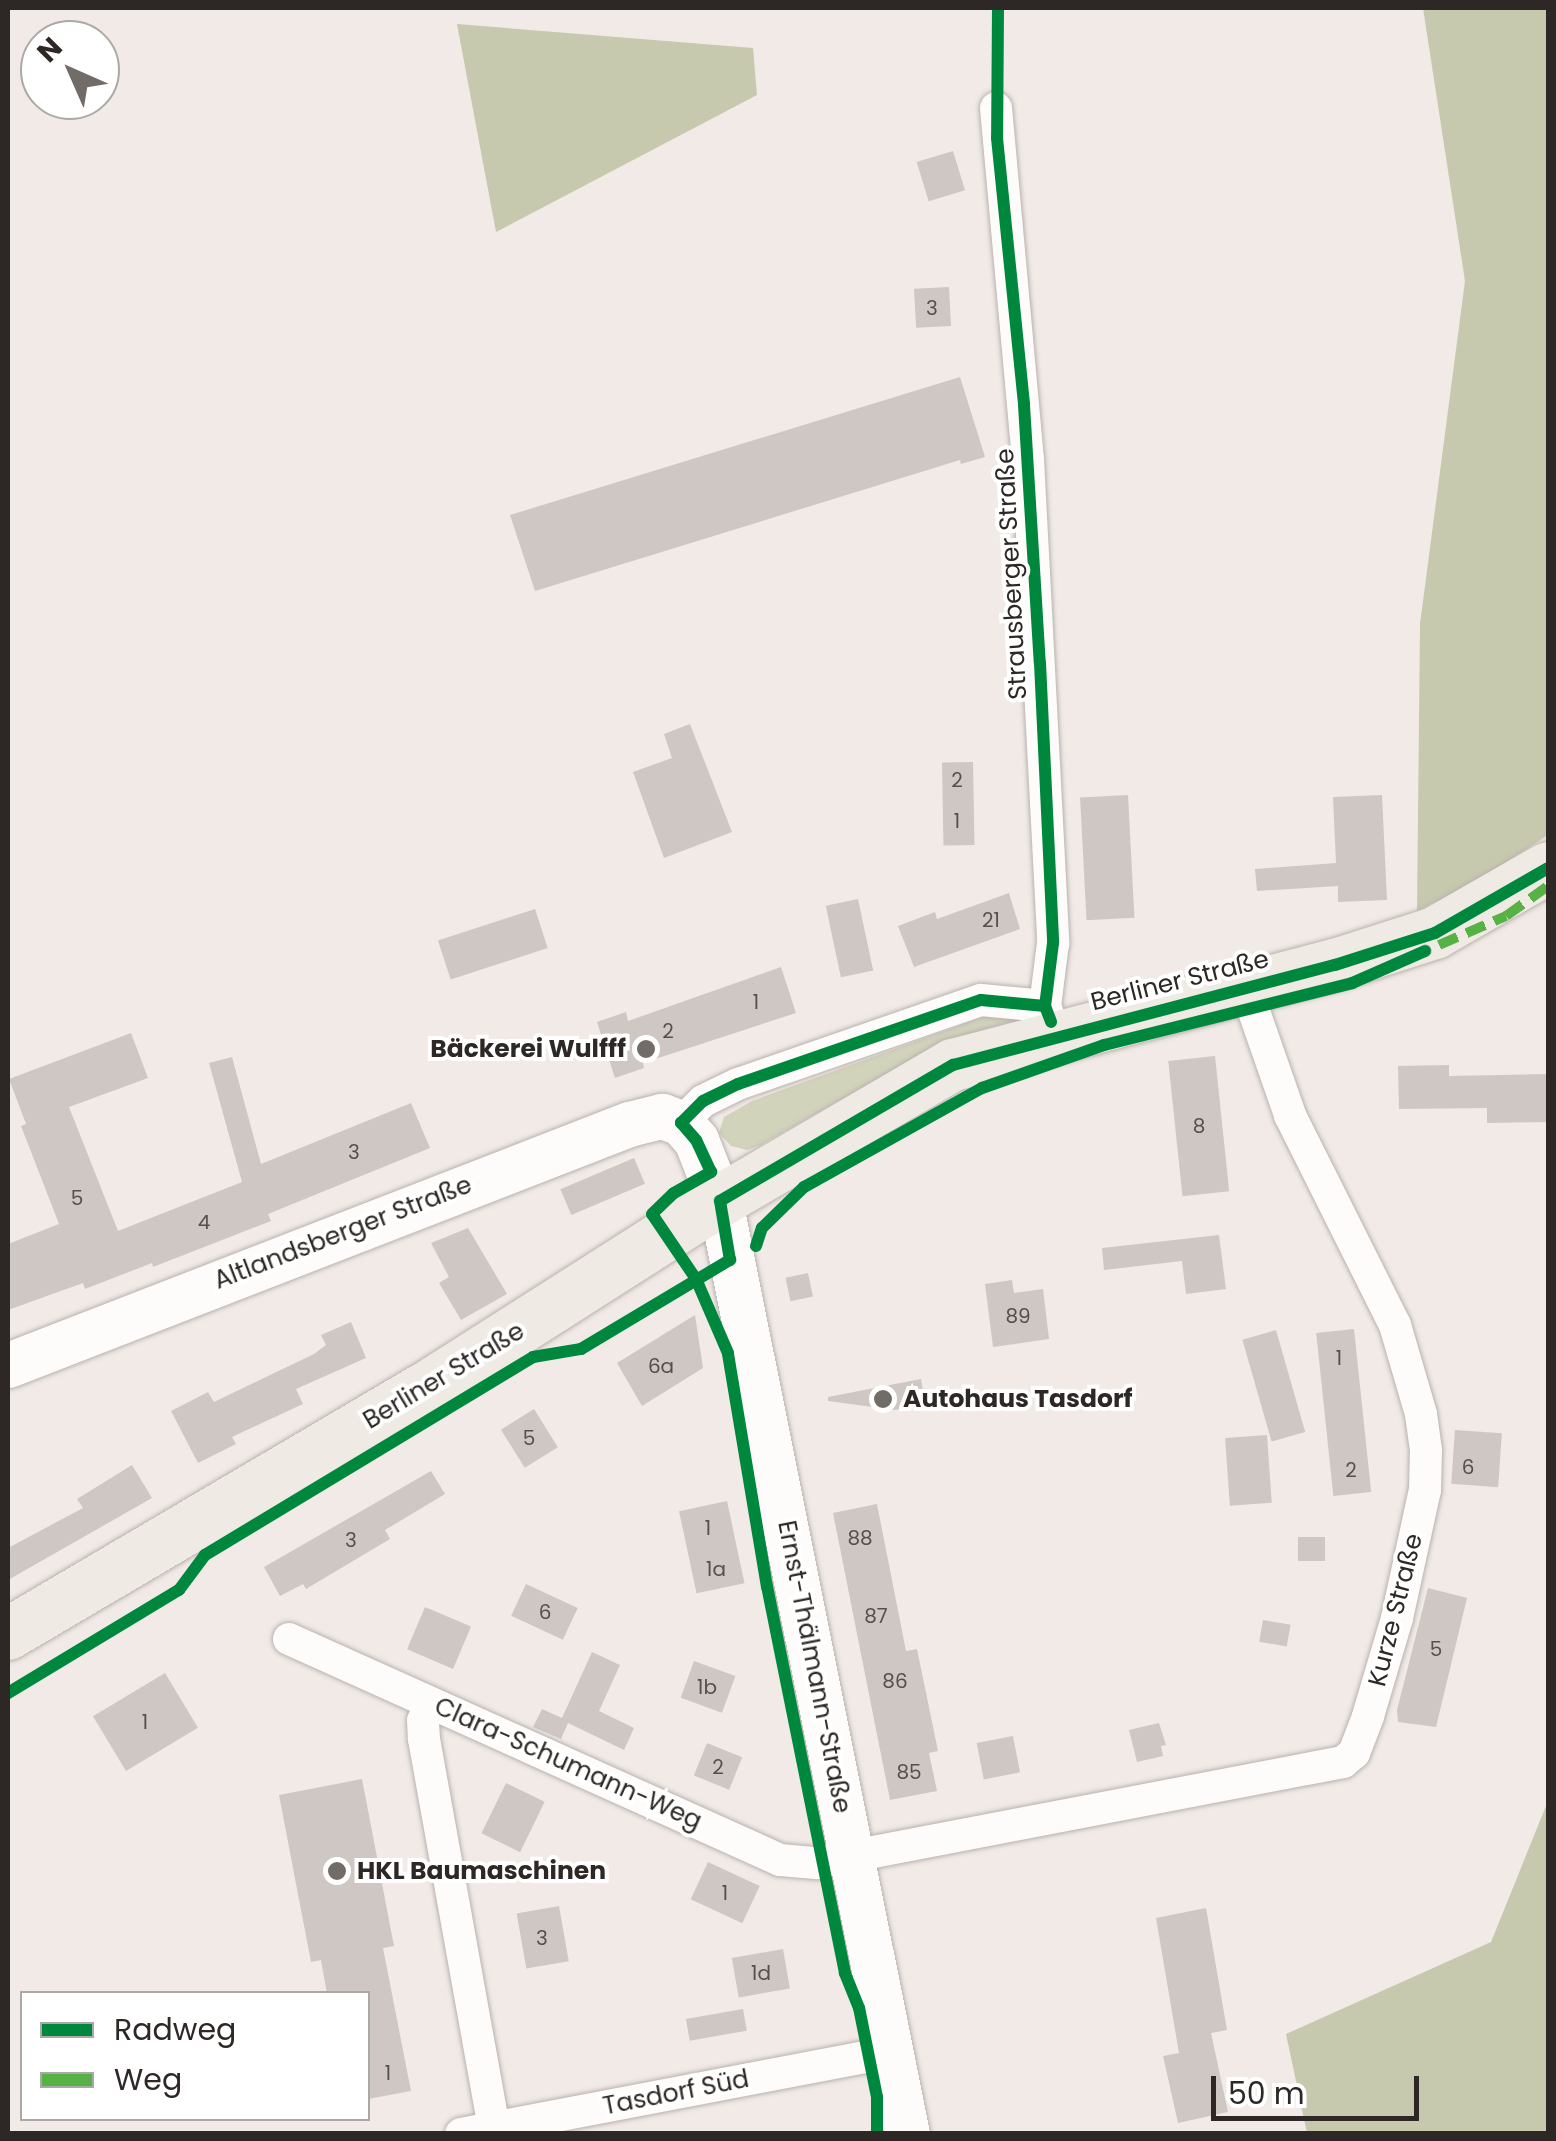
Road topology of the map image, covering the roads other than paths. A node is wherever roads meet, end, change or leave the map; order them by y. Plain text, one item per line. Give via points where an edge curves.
1 (996, 108) dead end
2 (1548, 868) edge
3 (1245, 986) junction
4 (1051, 1021) junction
5 (681, 1122) junction
6 (720, 1201) junction
7 (8, 1366) edge
8 (8, 1634) edge
9 (289, 1639) dead end
10 (430, 1703) junction
11 (852, 1856) junction
12 (890, 2052) junction
13 (494, 2128) junction
14 (461, 2134) edge
15 (907, 2134) edge

1 - 4 street, Strausberger Straße via 1040,663
2 - 3 main road, Berliner Straße via 1435,934
3 - 4 main road, Berliner Straße
3 - 11 street, Kurze Straße via 1290,1114 1396,1325 1424,1432 1426,1490 1397,1618 1354,1752 1322,1767
4 - 5 street via 981,1000 738,1084 703,1101
4 - 6 main road, Berliner Straße via 953,1066
5 - 6 main road via 696,1140
5 - 7 main road, Altlandsberger Straße via 662,1116 621,1127
6 - 8 main road, Berliner Straße via 424,1390
6 - 11 main road, Ernst-Thälmann-Straße
9 - 10 street, Clara-Schumann-Weg
10 - 11 street, Clara-Schumann-Weg via 780,1860
10 - 13 street via 424,1740
11 - 12 main road, Ernst-Thälmann-Straße
12 - 13 street, Tasdorf Süd
12 - 15 main road, Ernst-Thälmann-Straße
13 - 14 street, Tasdorf Süd

